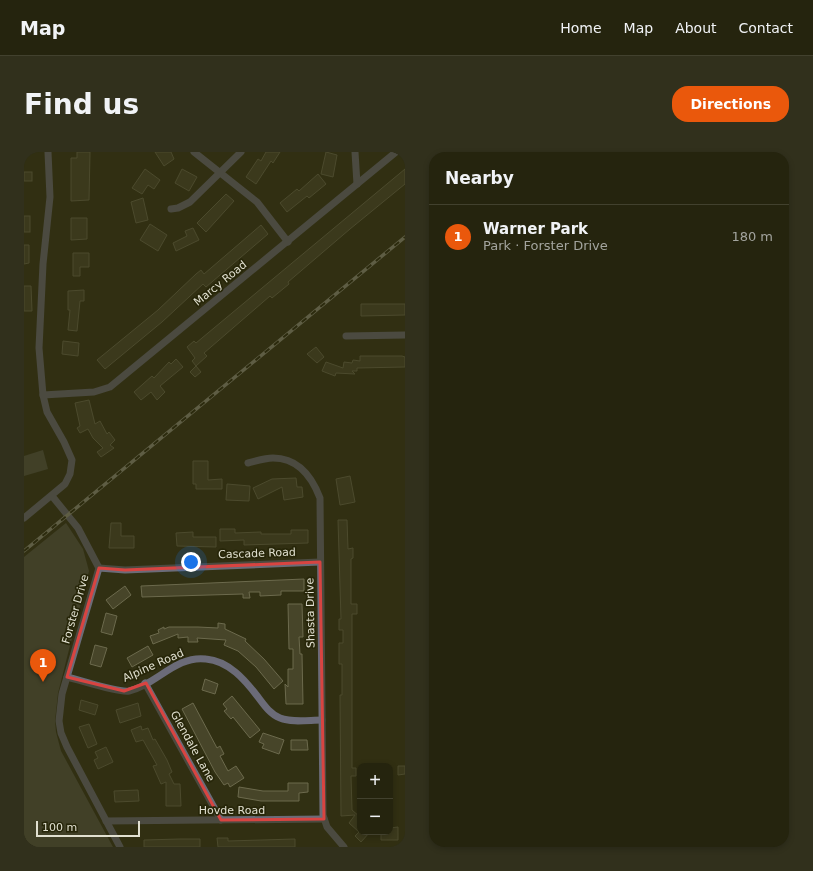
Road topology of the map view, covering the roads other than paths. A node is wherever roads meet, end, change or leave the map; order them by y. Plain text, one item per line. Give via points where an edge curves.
1 (48, 152) edge
2 (194, 152) edge
3 (241, 152) edge
4 (355, 152) edge
5 (396, 152) edge
6 (220, 173) junction
7 (357, 184) junction
8 (171, 209) dead end
9 (288, 242) junction
10 (346, 336) dead end
11 (405, 336) edge
12 (42, 395) junction
13 (248, 463) dead end
14 (52, 496) junction
15 (24, 518) edge
16 (320, 562) junction
17 (99, 568) junction
18 (67, 677) junction
19 (146, 682) junction
20 (322, 720) junction
21 (324, 819) junction
22 (221, 820) junction
23 (106, 821) junction
24 (120, 847) edge
25 (344, 847) edge

1 - 12 street via 50,197 43,264 39,348
2 - 6 street
3 - 6 street
4 - 7 street
5 - 7 street, Marcy Road
6 - 8 street via 185,206
6 - 9 street via 257,202
7 - 9 street, Marcy Road
9 - 12 street, Marcy Road via 110,387 94,392
10 - 11 street
12 - 14 street via 46,412 72,460 68,479
13 - 16 street, Shasta Drive via 273,458 298,466 308,474 320,498
14 - 15 street
14 - 17 street, Forster Drive via 78,528
16 - 17 street, Cascade Road via 125,570
16 - 20 street, Shasta Drive
17 - 18 street, Forster Drive
18 - 19 street, Alpine Road via 124,691
18 - 23 street, Forster Drive via 60,708 61,733
19 - 20 street, Alpine Road via 177,665 207,659 232,669 277,717
19 - 22 street, Glendale Lane
20 - 21 street, Shasta Drive
21 - 22 street, Hovde Road
21 - 25 street via 327,827
22 - 23 street, Hovde Road
23 - 24 street, Forster Drive

